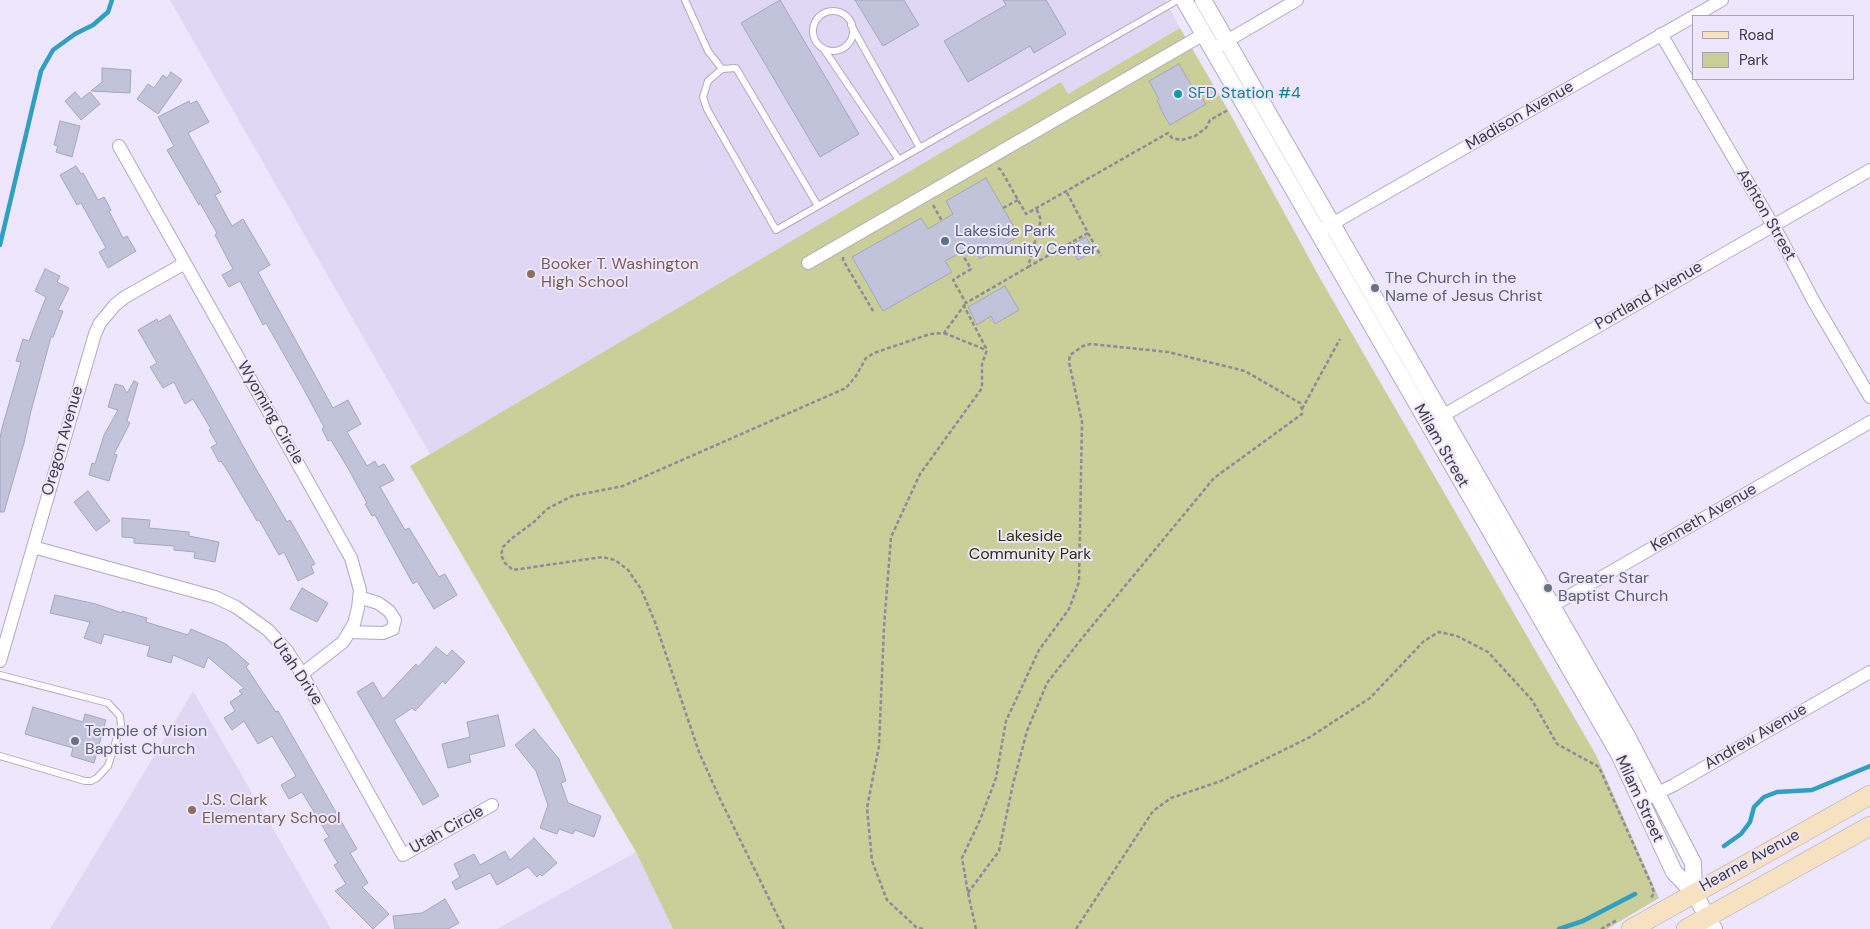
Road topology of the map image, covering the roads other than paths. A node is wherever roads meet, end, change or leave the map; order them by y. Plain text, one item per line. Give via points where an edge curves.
1 (685, 0) edge
2 (1178, 0) edge
3 (1184, 0) edge
4 (1203, 0) edge
5 (1298, 0) edge
6 (1722, 0) edge
7 (1696, 15) edge
8 (1692, 17) edge
9 (851, 25) junction
10 (1204, 34) junction
11 (1662, 34) junction
12 (1220, 45) junction
13 (822, 48) junction
14 (722, 68) junction
15 (118, 146) dead end
16 (920, 148) junction
17 (899, 160) junction
18 (1870, 170) edge
19 (818, 206) junction
20 (1772, 225) junction
21 (1326, 228) junction
22 (185, 262) junction
23 (808, 263) dead end
24 (1870, 397) edge
25 (1436, 420) junction
26 (1870, 422) edge
27 (33, 547) junction
28 (359, 598) junction
29 (1546, 610) junction
30 (350, 632) junction
31 (0, 661) edge
32 (1870, 672) edge
33 (302, 674) junction
34 (0, 675) edge
35 (0, 756) edge
36 (1658, 793) junction
37 (1870, 794) edge
38 (1642, 801) junction
39 (492, 805) dead end
40 (1870, 826) edge
41 (403, 855) joint
42 (1694, 893) junction
43 (1628, 922) edge
44 (1710, 923) edge
45 (1686, 929) edge

1 - 14 lane via 708,51
2 - 16 lane
3 - 10 street, Milam Street
4 - 12 street, Milam Street
5 - 12 street
6 - 7 street, Madison Avenue
8 - 11 street, Madison Avenue
9 - 13 lane via 847,44 836,51
9 - 13 lane via 838,12 821,15 813,31
9 - 16 lane
10 - 12 street, Milam Street
10 - 23 street
11 - 20 street, Ashton Street
11 - 21 street, Madison Avenue
12 - 21 street, Milam Street
13 - 17 lane
14 - 19 lane via 736,68
14 - 19 lane via 708,82 704,96 707,109 776,230
15 - 22 street, Wyoming Circle
16 - 17 lane
17 - 19 lane
18 - 20 street, Portland Avenue
20 - 24 street, Ashton Street
20 - 25 street, Portland Avenue
21 - 25 street, Milam Street
22 - 27 street, Oregon Avenue via 125,297 100,323
22 - 28 street, Wyoming Circle via 349,552 357,574
25 - 29 street, Milam Street
26 - 29 street, Kenneth Avenue
27 - 31 street, Oregon Avenue
27 - 33 street, Utah Drive via 200,592 236,607 268,630
28 - 30 street, Wyoming Circle
28 - 30 street via 389,610 395,620 393,629 383,633
29 - 36 street, Milam Street
29 - 38 street, Milam Street
30 - 33 street, Wyoming Circle via 343,642
32 - 36 street, Andrew Avenue
33 - 41 street, Utah Drive
34 - 35 lane via 108,703 120,716 121,725 108,766 92,780 85,781
36 - 38 street, Andrew Avenue
36 - 42 street, Milam Street via 1693,863
37 - 42 main road, Hearne Avenue
38 - 42 street, Milam Street via 1674,872
39 - 41 street, Utah Circle
40 - 44 main road, Hearne Avenue
42 - 43 main road, Hearne Avenue
42 - 44 street, Milam Street
44 - 45 main road, Hearne Avenue

